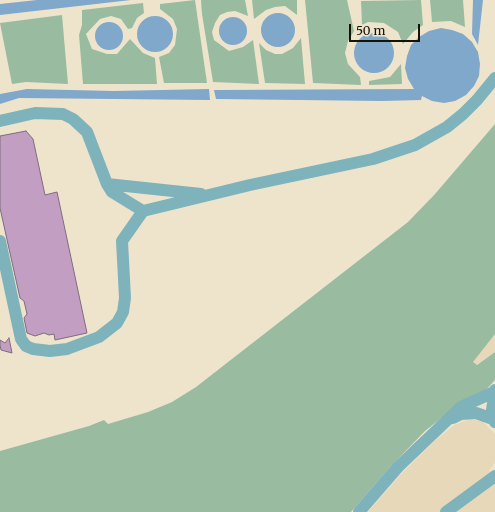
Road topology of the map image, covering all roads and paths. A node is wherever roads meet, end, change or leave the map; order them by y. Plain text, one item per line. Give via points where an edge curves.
1 (495, 78) edge
2 (0, 121) edge
3 (107, 184) junction
4 (210, 195) junction
5 (143, 210) junction
6 (0, 241) edge
7 (494, 391) edge
8 (494, 420) edge
9 (445, 422) junction
10 (495, 476) edge
11 (359, 512) edge
12 (446, 512) edge

1 - 4 street via 463,114 415,145 373,159
2 - 3 street via 35,113 63,114 73,119 87,132
3 - 4 street
3 - 5 street via 112,192
4 - 5 street
5 - 6 street via 122,240 125,298 123,312 117,323 99,337 67,349 33,349 26,346 21,339
7 - 8 street
7 - 9 street via 461,407
8 - 9 street via 482,414 462,414
9 - 11 street via 398,467
10 - 12 street

